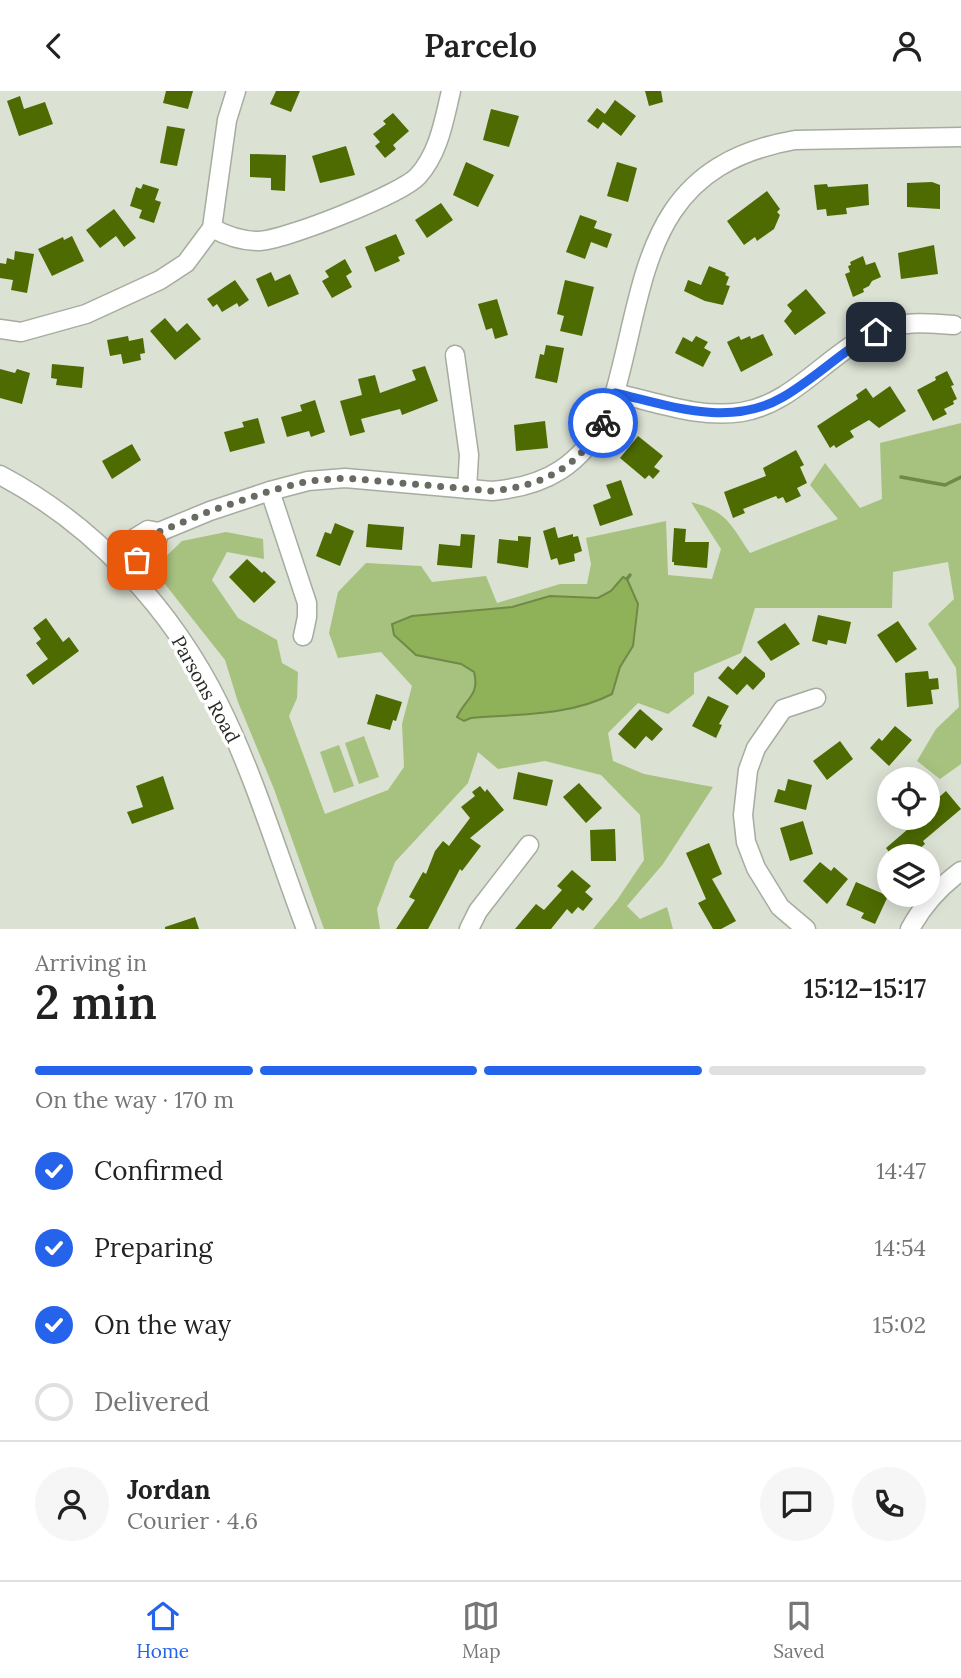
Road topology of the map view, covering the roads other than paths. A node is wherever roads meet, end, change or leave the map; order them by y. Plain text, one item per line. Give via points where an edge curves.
1 (236, 91) edge
2 (451, 91) edge
3 (961, 137) edge
4 (212, 228) junction
5 (954, 325) dead end
6 (0, 329) edge
7 (455, 355) dead end
8 (615, 393) junction
9 (0, 475) edge
10 (467, 489) junction
11 (270, 491) junction
12 (118, 561) junction
13 (303, 636) dead end
14 (816, 698) dead end
15 (528, 845) dead end
16 (961, 871) edge
17 (306, 929) edge
18 (469, 929) edge
19 (806, 929) edge
20 (910, 929) edge

1 - 4 street via 227,120
2 - 4 street via 440,137 429,158 417,177 394,191 337,217 258,241
3 - 8 street via 795,139 753,149 715,169 679,202 655,241
4 - 6 street via 186,263 160,280 86,314 21,332
5 - 8 street via 912,323 876,332 784,396 745,411 703,413
7 - 10 street via 470,455
8 - 10 street via 596,437 561,471 516,489
9 - 12 street, Parsons Road via 45,502
10 - 11 street via 345,478
11 - 12 street via 159,532 157,541 133,564
11 - 13 street via 307,603
12 - 17 street, Parsons Road via 173,628 220,706
14 - 19 street via 783,709 756,748 748,770 743,815 746,842 756,867 780,907
15 - 18 street
16 - 20 street via 941,885

